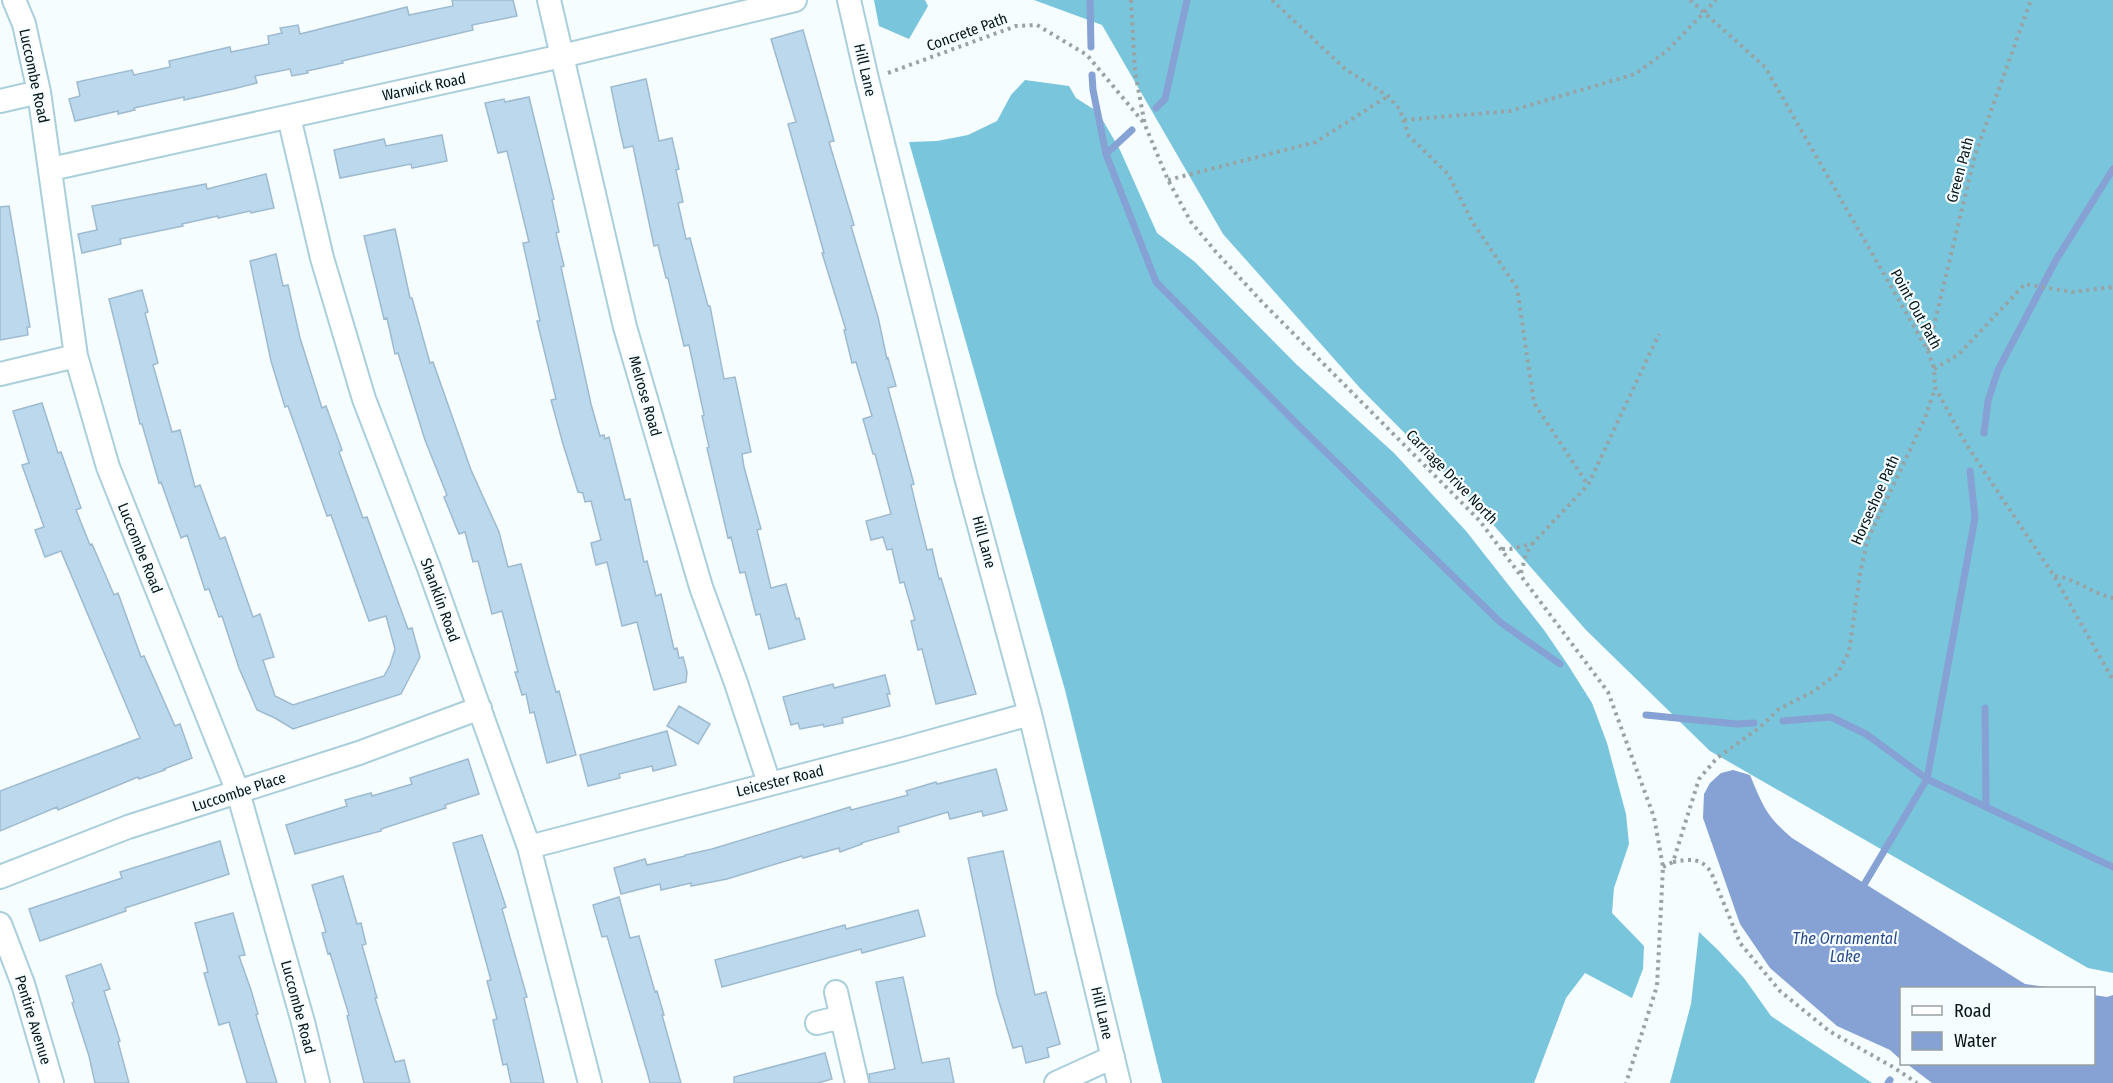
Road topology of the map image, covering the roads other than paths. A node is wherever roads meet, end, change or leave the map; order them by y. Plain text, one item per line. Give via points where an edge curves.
1 (14, 0) edge
2 (549, 0) edge
3 (795, 0) edge
4 (849, 0) edge
5 (562, 56) junction
6 (39, 92) junction
7 (0, 101) edge
8 (289, 117) junction
9 (51, 170) junction
10 (76, 356) junction
11 (0, 375) edge
12 (480, 708) junction
13 (1030, 714) junction
14 (769, 783) junction
15 (238, 792) junction
16 (529, 847) junction
17 (0, 877) edge
18 (0, 924) edge
19 (836, 992) dead end
20 (841, 1017) junction
21 (817, 1023) dead end
22 (1113, 1057) junction
23 (52, 1083) edge
24 (318, 1083) edge
25 (590, 1083) edge
26 (857, 1083) edge
27 (1056, 1083) edge
28 (1119, 1083) edge

1 - 6 street, Luccombe Road via 24,24
2 - 5 street, Melrose Road
3 - 5 street, Warwick Road
4 - 13 street, Hill Lane via 966,477
5 - 8 street, Warwick Road
5 - 14 street, Melrose Road via 625,327 701,586
6 - 7 street
6 - 9 street, Luccombe Road
8 - 9 street, Warwick Road
8 - 12 street, Shanklin Road via 322,258 364,399
9 - 10 street, Luccombe Road
10 - 11 street
10 - 15 street, Luccombe Road via 108,467
12 - 15 street, Luccombe Place
12 - 16 street, Shanklin Road
13 - 14 street, Leicester Road
13 - 22 street, Hill Lane
14 - 16 street, Leicester Road
15 - 17 street, Luccombe Place via 128,827
15 - 24 street, Luccombe Road
16 - 25 street, Shanklin Road
18 - 23 street, Pentire Avenue via 23,984
19 - 20 street
20 - 21 street
20 - 26 street
22 - 27 street
22 - 28 street, Hill Lane

